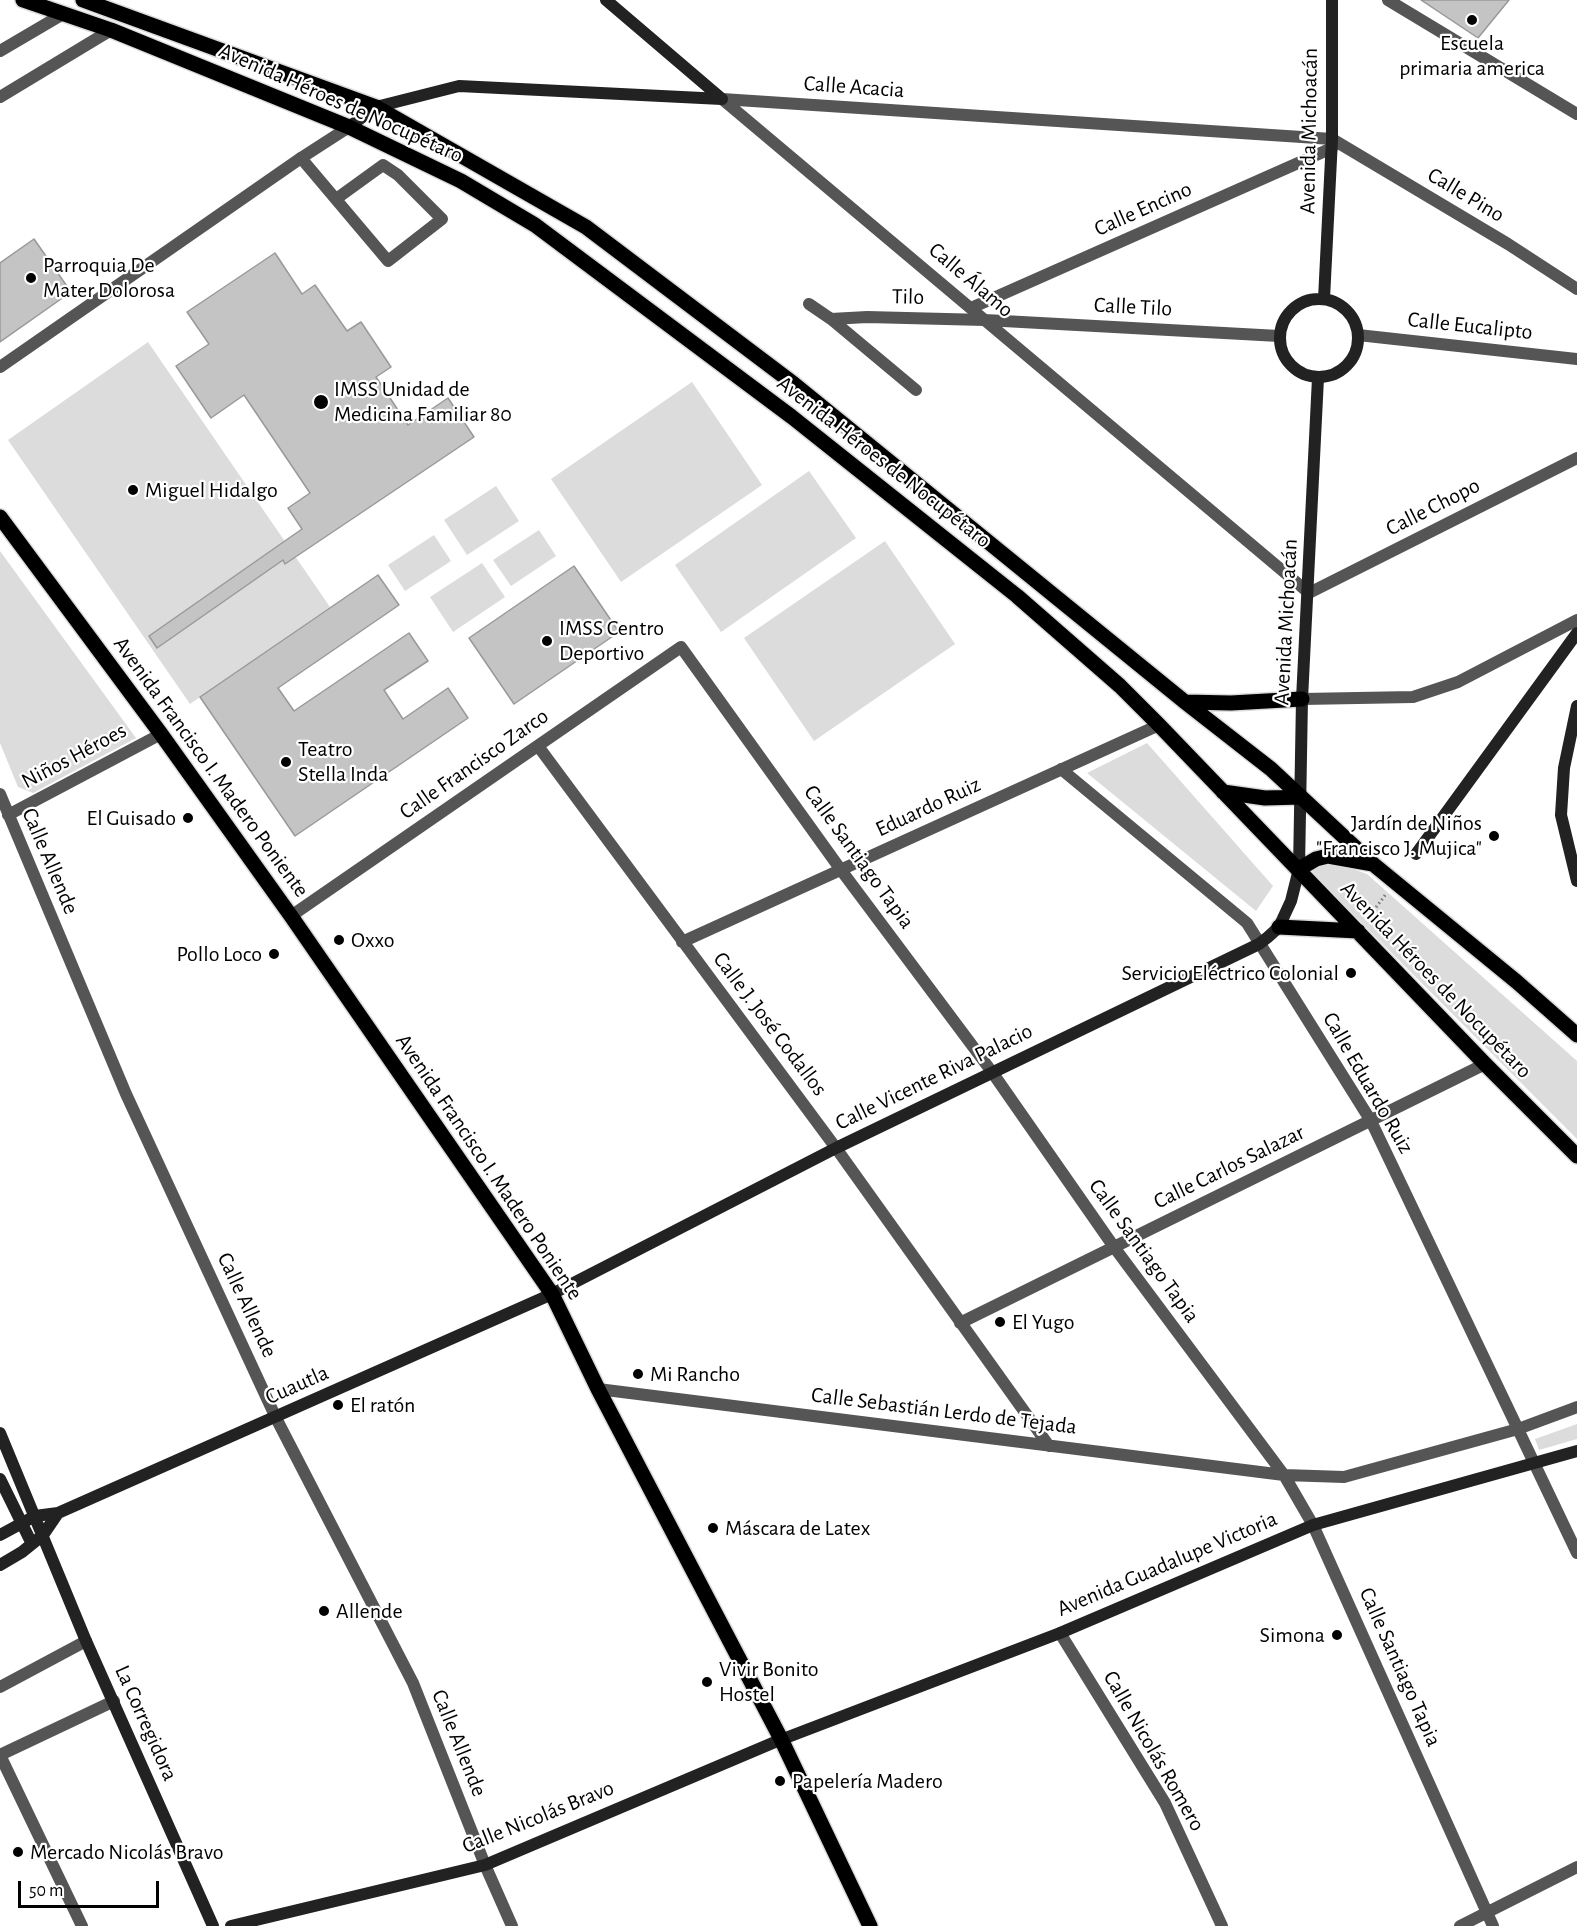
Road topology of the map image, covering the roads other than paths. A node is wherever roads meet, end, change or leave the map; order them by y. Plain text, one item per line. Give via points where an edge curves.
1 (23, 0) edge
2 (83, 0) edge
3 (606, 0) edge
4 (1332, 0) edge
5 (1388, 0) edge
6 (63, 14) junction
7 (111, 30) junction
8 (0, 51) edge
9 (0, 97) edge
10 (723, 99) junction
11 (376, 108) junction
12 (1577, 114) edge
13 (349, 127) junction
14 (1332, 143) junction
15 (301, 158) junction
16 (336, 199) junction
17 (1577, 290) edge
18 (1324, 299) junction
19 (809, 304) dead end
20 (971, 308) junction
21 (831, 319) junction
22 (985, 320) junction
23 (1358, 335) junction
24 (1279, 336) junction
25 (1577, 359) edge
26 (0, 367) edge
27 (1318, 378) junction
28 (916, 390) dead end
29 (1577, 458) edge
30 (1, 518) edge
31 (1308, 593) junction
32 (1577, 620) edge
33 (1577, 633) edge
34 (681, 647) joint
35 (1302, 699) junction
36 (1185, 702) junction
37 (1577, 706) edge
38 (1160, 725) junction
39 (161, 734) junction
40 (538, 746) junction
41 (1061, 769) junction
42 (1223, 792) junction
43 (0, 794) edge
44 (1301, 797) junction
45 (8, 815) junction
46 (1416, 854) dead end
47 (1373, 864) junction
48 (1299, 869) junction
49 (841, 870) junction
50 (1577, 881) edge
51 (291, 916) junction
52 (1280, 927) junction
53 (1358, 931) junction
54 (682, 942) junction
55 (1259, 944) junction
56 (1577, 1035) edge
57 (1485, 1064) junction
58 (992, 1072) junction
59 (1371, 1121) junction
60 (836, 1148) junction
61 (1577, 1156) edge
62 (1114, 1247) junction
63 (552, 1294) junction
64 (960, 1323) junction
65 (598, 1389) junction
66 (1577, 1407) edge
67 (276, 1418) junction
68 (1518, 1429) junction
69 (0, 1433) edge
70 (1049, 1446) junction
71 (1577, 1451) edge
72 (1534, 1465) junction
73 (1284, 1475) junction
74 (0, 1479) edge
75 (58, 1513) junction
76 (35, 1516) junction
77 (22, 1523) junction
78 (1313, 1525) junction
79 (0, 1535) edge
80 (43, 1535) junction
81 (32, 1544) junction
82 (1577, 1553) edge
83 (0, 1564) edge
84 (1059, 1633) junction
85 (86, 1641) junction
86 (0, 1687) edge
87 (114, 1701) junction
88 (781, 1739) junction
89 (0, 1755) edge
90 (485, 1865) junction
91 (1577, 1867) edge
92 (1487, 1913) junction
93 (82, 1926) edge
94 (213, 1926) edge
95 (231, 1926) edge
96 (512, 1926) edge
97 (870, 1926) edge
98 (1222, 1926) edge
99 (1460, 1926) edge
100 (1493, 1926) edge

1 - 6 main road, Avenida Héroes de Nocupétaro
2 - 11 main road, Avenida Héroes de Nocupétaro
3 - 10 street, Calle Álamo
4 - 14 street, Avenida Michoacán
5 - 12 street
6 - 7 main road, Avenida Héroes de Nocupétaro
6 - 8 street
7 - 9 street
7 - 13 main road, Avenida Héroes de Nocupétaro
10 - 11 street, Calle Acacia via 459,86
10 - 14 street, Calle Acacia
10 - 20 street, Calle Álamo
11 - 13 street
11 - 36 main road, Avenida Héroes de Nocupétaro via 586,227 794,384
13 - 15 street
13 - 38 main road, Avenida Héroes de Nocupétaro via 461,181 535,225 792,417 999,581
14 - 17 street, Calle Pino via 1508,244
14 - 18 street, Avenida Michoacán
14 - 20 street, Calle Encino
15 - 16 street
15 - 26 street
16 - 16 street via 388,261 442,219 383,165
18 - 23 street via 1347,311
18 - 24 street via 1310,300 1288,313
19 - 21 street
20 - 22 street, Calle Álamo
21 - 22 street, Tilo
21 - 28 street
22 - 24 street, Calle Tilo
22 - 31 street, Calle Álamo
23 - 25 street, Calle Eucalipto
23 - 27 street via 1351,361 1337,373
24 - 27 street via 1286,360 1306,376
27 - 31 street, Avenida Michoacán
29 - 31 street, Calle Chopo
30 - 39 main road, Avenida Francisco I. Madero Poniente
31 - 35 street, Avenida Michoacán
32 - 35 street via 1458,682 1413,697
33 - 46 street
34 - 40 street, Calle Francisco Zarco
34 - 49 street, Calle Santiago Tapia
35 - 36 main road
35 - 44 street, Avenida Michoacán
36 - 44 main road, Avenida Héroes de Nocupétaro
37 - 50 street via 1564,768 1561,815
38 - 41 street, Eduardo Ruiz
38 - 42 main road, Avenida Héroes de Nocupétaro
39 - 45 street, Niños Héroes
39 - 51 main road, Avenida Francisco I. Madero Poniente
40 - 51 street, Calle Francisco Zarco
40 - 54 street, Calle J. José Codallos
41 - 49 street, Eduardo Ruiz
41 - 55 street, Calle Eduardo Ruiz via 1247,923
42 - 44 main road via 1265,798
42 - 48 main road, Avenida Héroes de Nocupétaro
43 - 45 street, Calle Allende
44 - 47 main road, Avenida Héroes de Nocupétaro
44 - 48 street, Avenida Michoacán
45 - 67 street, Calle Allende via 126,1094
47 - 48 main road via 1328,856
47 - 56 main road, Avenida Héroes de Nocupétaro
48 - 52 street, Calle Vicente Riva Palacio
48 - 53 main road, Avenida Héroes de Nocupétaro
49 - 54 street, Eduardo Ruiz
49 - 58 street, Calle Santiago Tapia
51 - 63 main road, Avenida Francisco I. Madero Poniente
52 - 53 main road
52 - 55 street, Calle Vicente Riva Palacio
53 - 57 main road, Avenida Héroes de Nocupétaro
54 - 60 street, Calle J. José Codallos
55 - 58 street, Calle Vicente Riva Palacio
55 - 59 street, Calle Eduardo Ruiz
57 - 59 street, Calle Carlos Salazar
57 - 61 main road, Avenida Héroes de Nocupétaro
58 - 60 street, Calle Vicente Riva Palacio
58 - 62 street, Calle Santiago Tapia
59 - 62 street, Calle Carlos Salazar
59 - 68 street, Calle Eduardo Ruiz
60 - 63 street, Calle Vicente Riva Palacio
60 - 64 street, Calle J. José Codallos
62 - 64 street, Calle Carlos Salazar
62 - 73 street, Calle Santiago Tapia
63 - 65 main road, Avenida Francisco I. Madero Poniente
63 - 67 street, Cuautla
64 - 70 street, Calle J. José Codallos
65 - 70 street, Calle Sebastián Lerdo de Tejada
65 - 88 main road, Avenida Francisco I. Madero Poniente
66 - 68 street, Avenida Guadalupe Victoria
67 - 75 street, Cuautla
67 - 90 street, Calle Allende via 413,1683
68 - 72 street, Calle Eduardo Ruiz
68 - 73 street, Avenida Guadalupe Victoria via 1344,1477
69 - 76 street, La Corregidora
70 - 73 street, Calle Sebastián Lerdo de Tejada
71 - 72 street, Avenida Guadalupe Victoria
72 - 78 street, Avenida Guadalupe Victoria
72 - 82 street, Calle Eduardo Ruiz
73 - 78 street, Calle Santiago Tapia
74 - 77 street
75 - 76 street, Cuautla
75 - 80 street
76 - 77 street, Cuautla
76 - 80 street, La Corregidora
77 - 79 street, Cuautla
77 - 81 street
78 - 84 street, Avenida Guadalupe Victoria
78 - 92 street, Calle Santiago Tapia
80 - 81 street
80 - 85 street, La Corregidora
81 - 83 street
84 - 88 street, Avenida Guadalupe Victoria
84 - 98 street, Calle Nicolás Romero via 1165,1803
85 - 86 street
85 - 87 street, La Corregidora
87 - 89 street
87 - 94 street, La Corregidora
88 - 90 street, Calle Nicolás Bravo
88 - 97 main road, Avenida Francisco I. Madero Poniente
89 - 93 street
90 - 95 street, Calle Nicolás Bravo
90 - 96 street, Calle Allende
91 - 92 street
92 - 99 street
92 - 100 street, Calle Santiago Tapia

